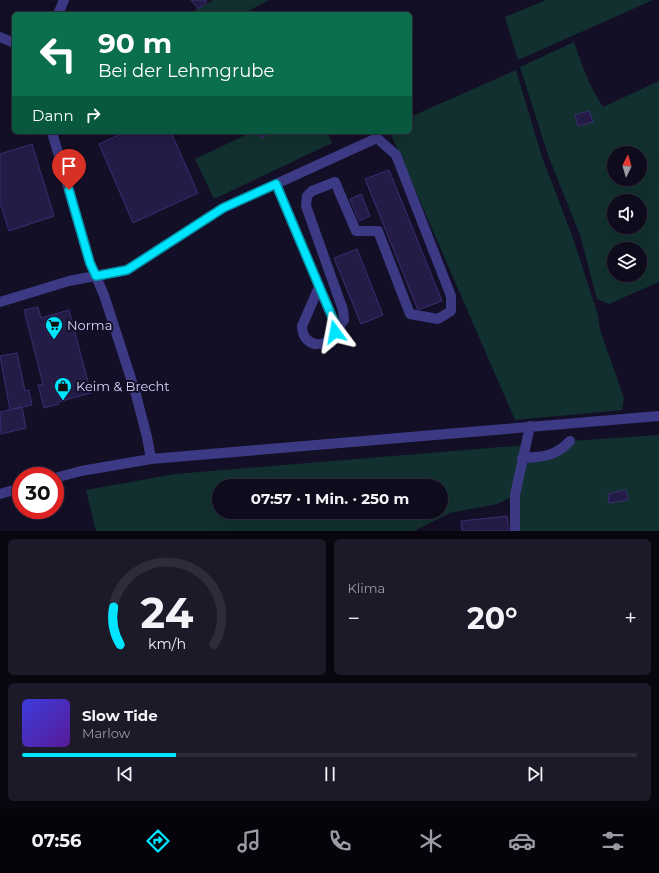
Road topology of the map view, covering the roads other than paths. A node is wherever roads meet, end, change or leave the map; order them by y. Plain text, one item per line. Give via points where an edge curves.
1 (64, 0) edge
2 (59, 12) edge
3 (0, 37) edge
4 (12, 42) edge
5 (53, 134) edge
6 (276, 184) junction
7 (96, 276) junction
8 (319, 287) junction
9 (0, 302) edge
10 (335, 332) junction
11 (659, 416) edge
12 (530, 426) junction
13 (570, 441) dead end
14 (522, 458) junction
15 (151, 459) junction
16 (64, 476) edge
17 (12, 491) edge
18 (0, 494) edge
19 (515, 531) edge

1 - 2 street
3 - 4 street
5 - 7 street
6 - 7 street via 223,208 127,270
6 - 8 street
6 - 10 street via 377,138 396,155 451,296 451,311 438,319 410,314 378,231 356,231 335,182 307,196 306,206 343,310 344,320
7 - 9 street via 69,281
7 - 15 street via 135,391
8 - 10 street via 335,324
8 - 10 street via 302,326 302,334 306,340 320,344 327,343
11 - 12 street
12 - 14 street
12 - 15 street
13 - 14 street via 561,450 542,457
14 - 19 street via 515,495
15 - 16 street
17 - 18 street

